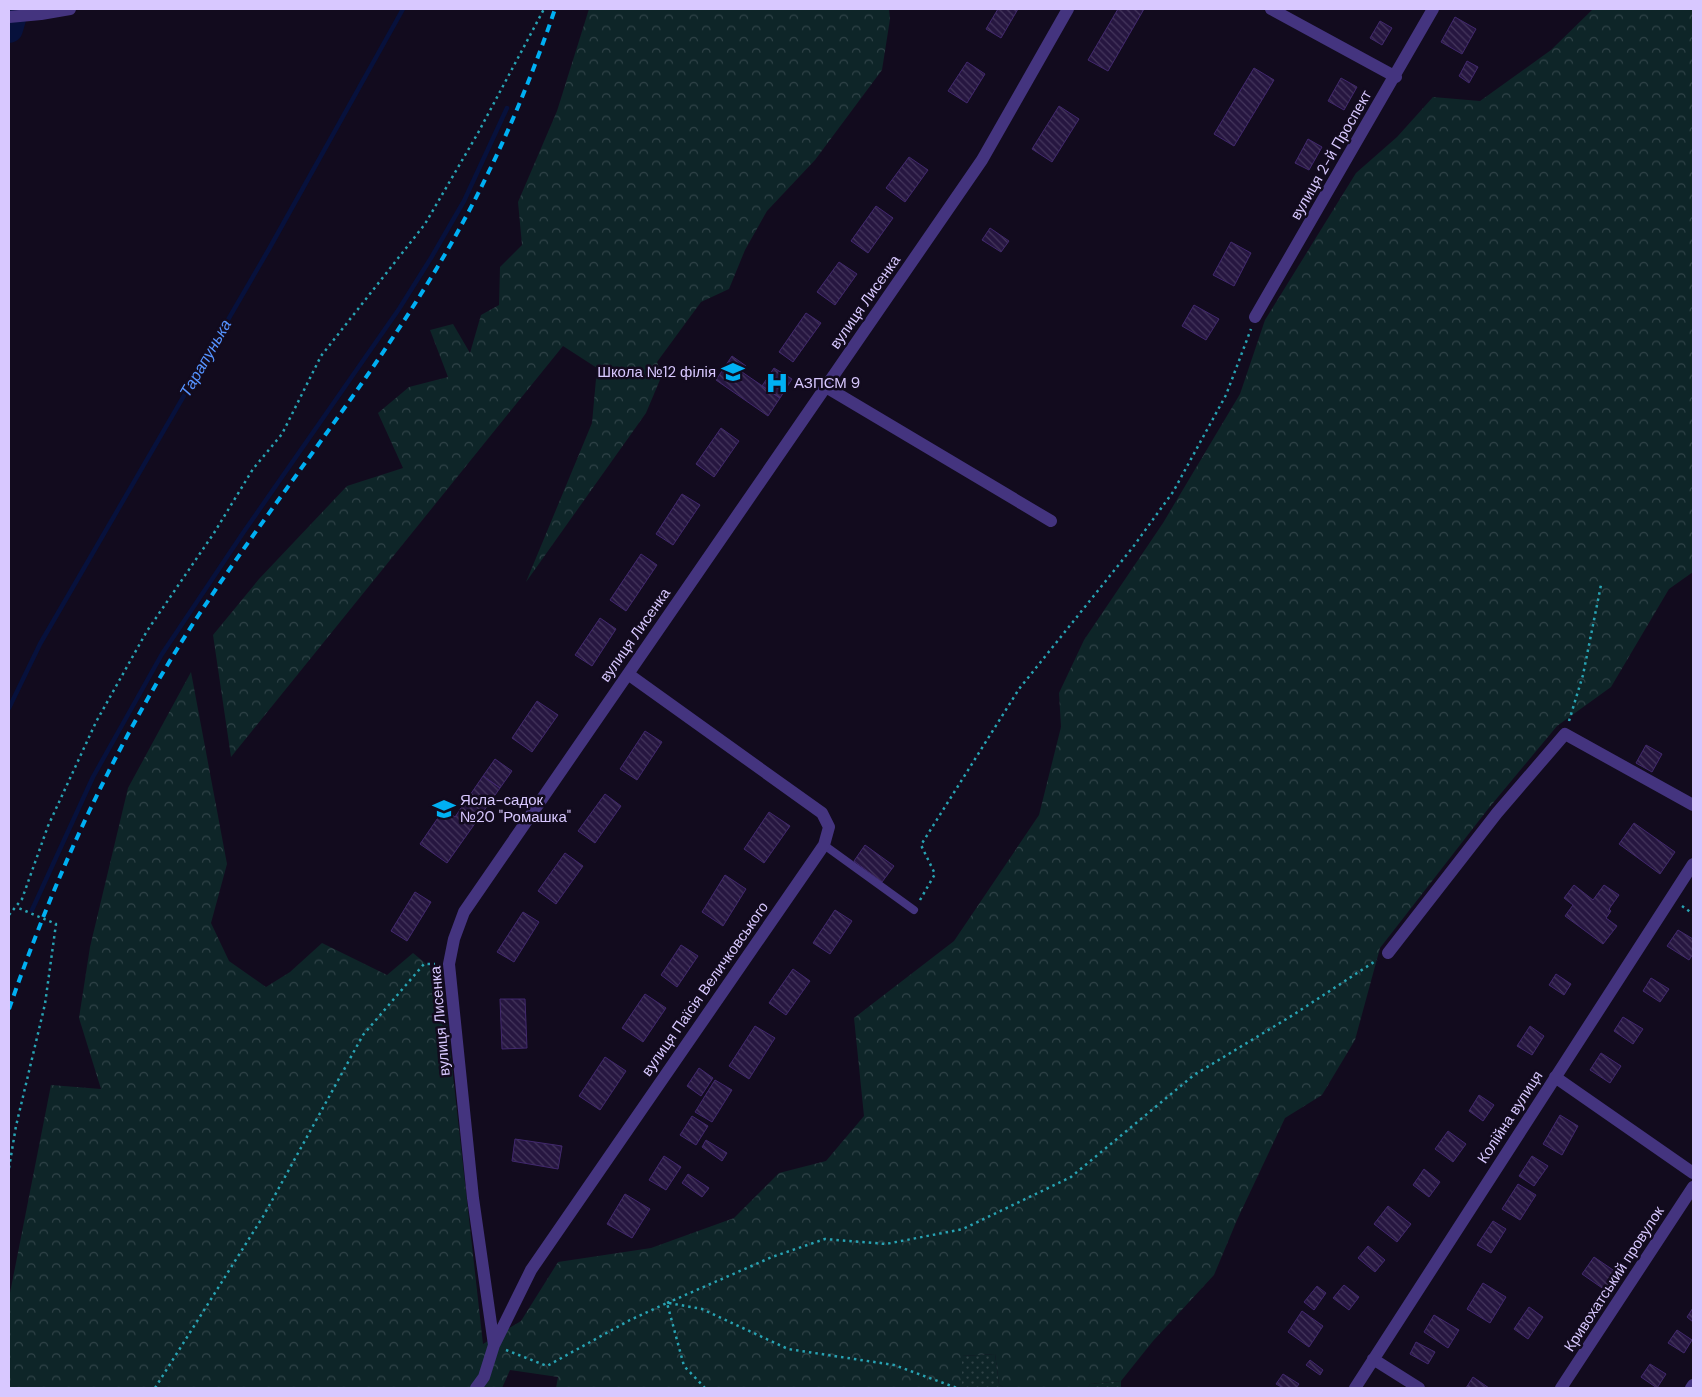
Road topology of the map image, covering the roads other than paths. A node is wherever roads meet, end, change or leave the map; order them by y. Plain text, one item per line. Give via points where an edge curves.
1 (70, 9) edge
2 (1068, 9) edge
3 (1272, 9) edge
4 (1433, 9) edge
5 (42, 12) edge
6 (9, 17) edge
7 (1396, 77) junction
8 (1255, 317) road end
9 (826, 387) junction
10 (1051, 521) dead end
11 (628, 674) junction
12 (1693, 805) edge
13 (824, 845) junction
14 (1693, 864) edge
15 (914, 910) road end
16 (1388, 953) road end
17 (1555, 1077) junction
18 (1693, 1173) edge
19 (1693, 1187) edge
20 (494, 1345) junction
21 (1373, 1359) junction
22 (476, 1388) edge
23 (1355, 1388) edge
24 (1419, 1388) edge
25 (1561, 1388) edge

1 - 5 street
2 - 9 street, вулиця Лисенка via 982,160
3 - 7 street
4 - 7 street, вулиця 2-й Проспект
5 - 6 street
7 - 8 street, вулиця 2-й Проспект
9 - 10 street
9 - 11 street, вулиця Лисенка
11 - 13 street, вулиця Паїсія Величковського via 822,813 829,827
11 - 20 street, вулиця Лисенка via 464,912 454,938 449,964 473,1198
12 - 16 street via 1565,734 1497,813
13 - 15 lane
13 - 20 street, вулиця Паїсія Величковського via 532,1270
14 - 17 street, Колійна вулиця
17 - 18 street
17 - 21 street, Колійна вулиця
19 - 25 street, Кривохатський провулок
20 - 22 street, вулиця Паїсія Величковського via 484,1377
21 - 23 street, Колійна вулиця
21 - 24 street

